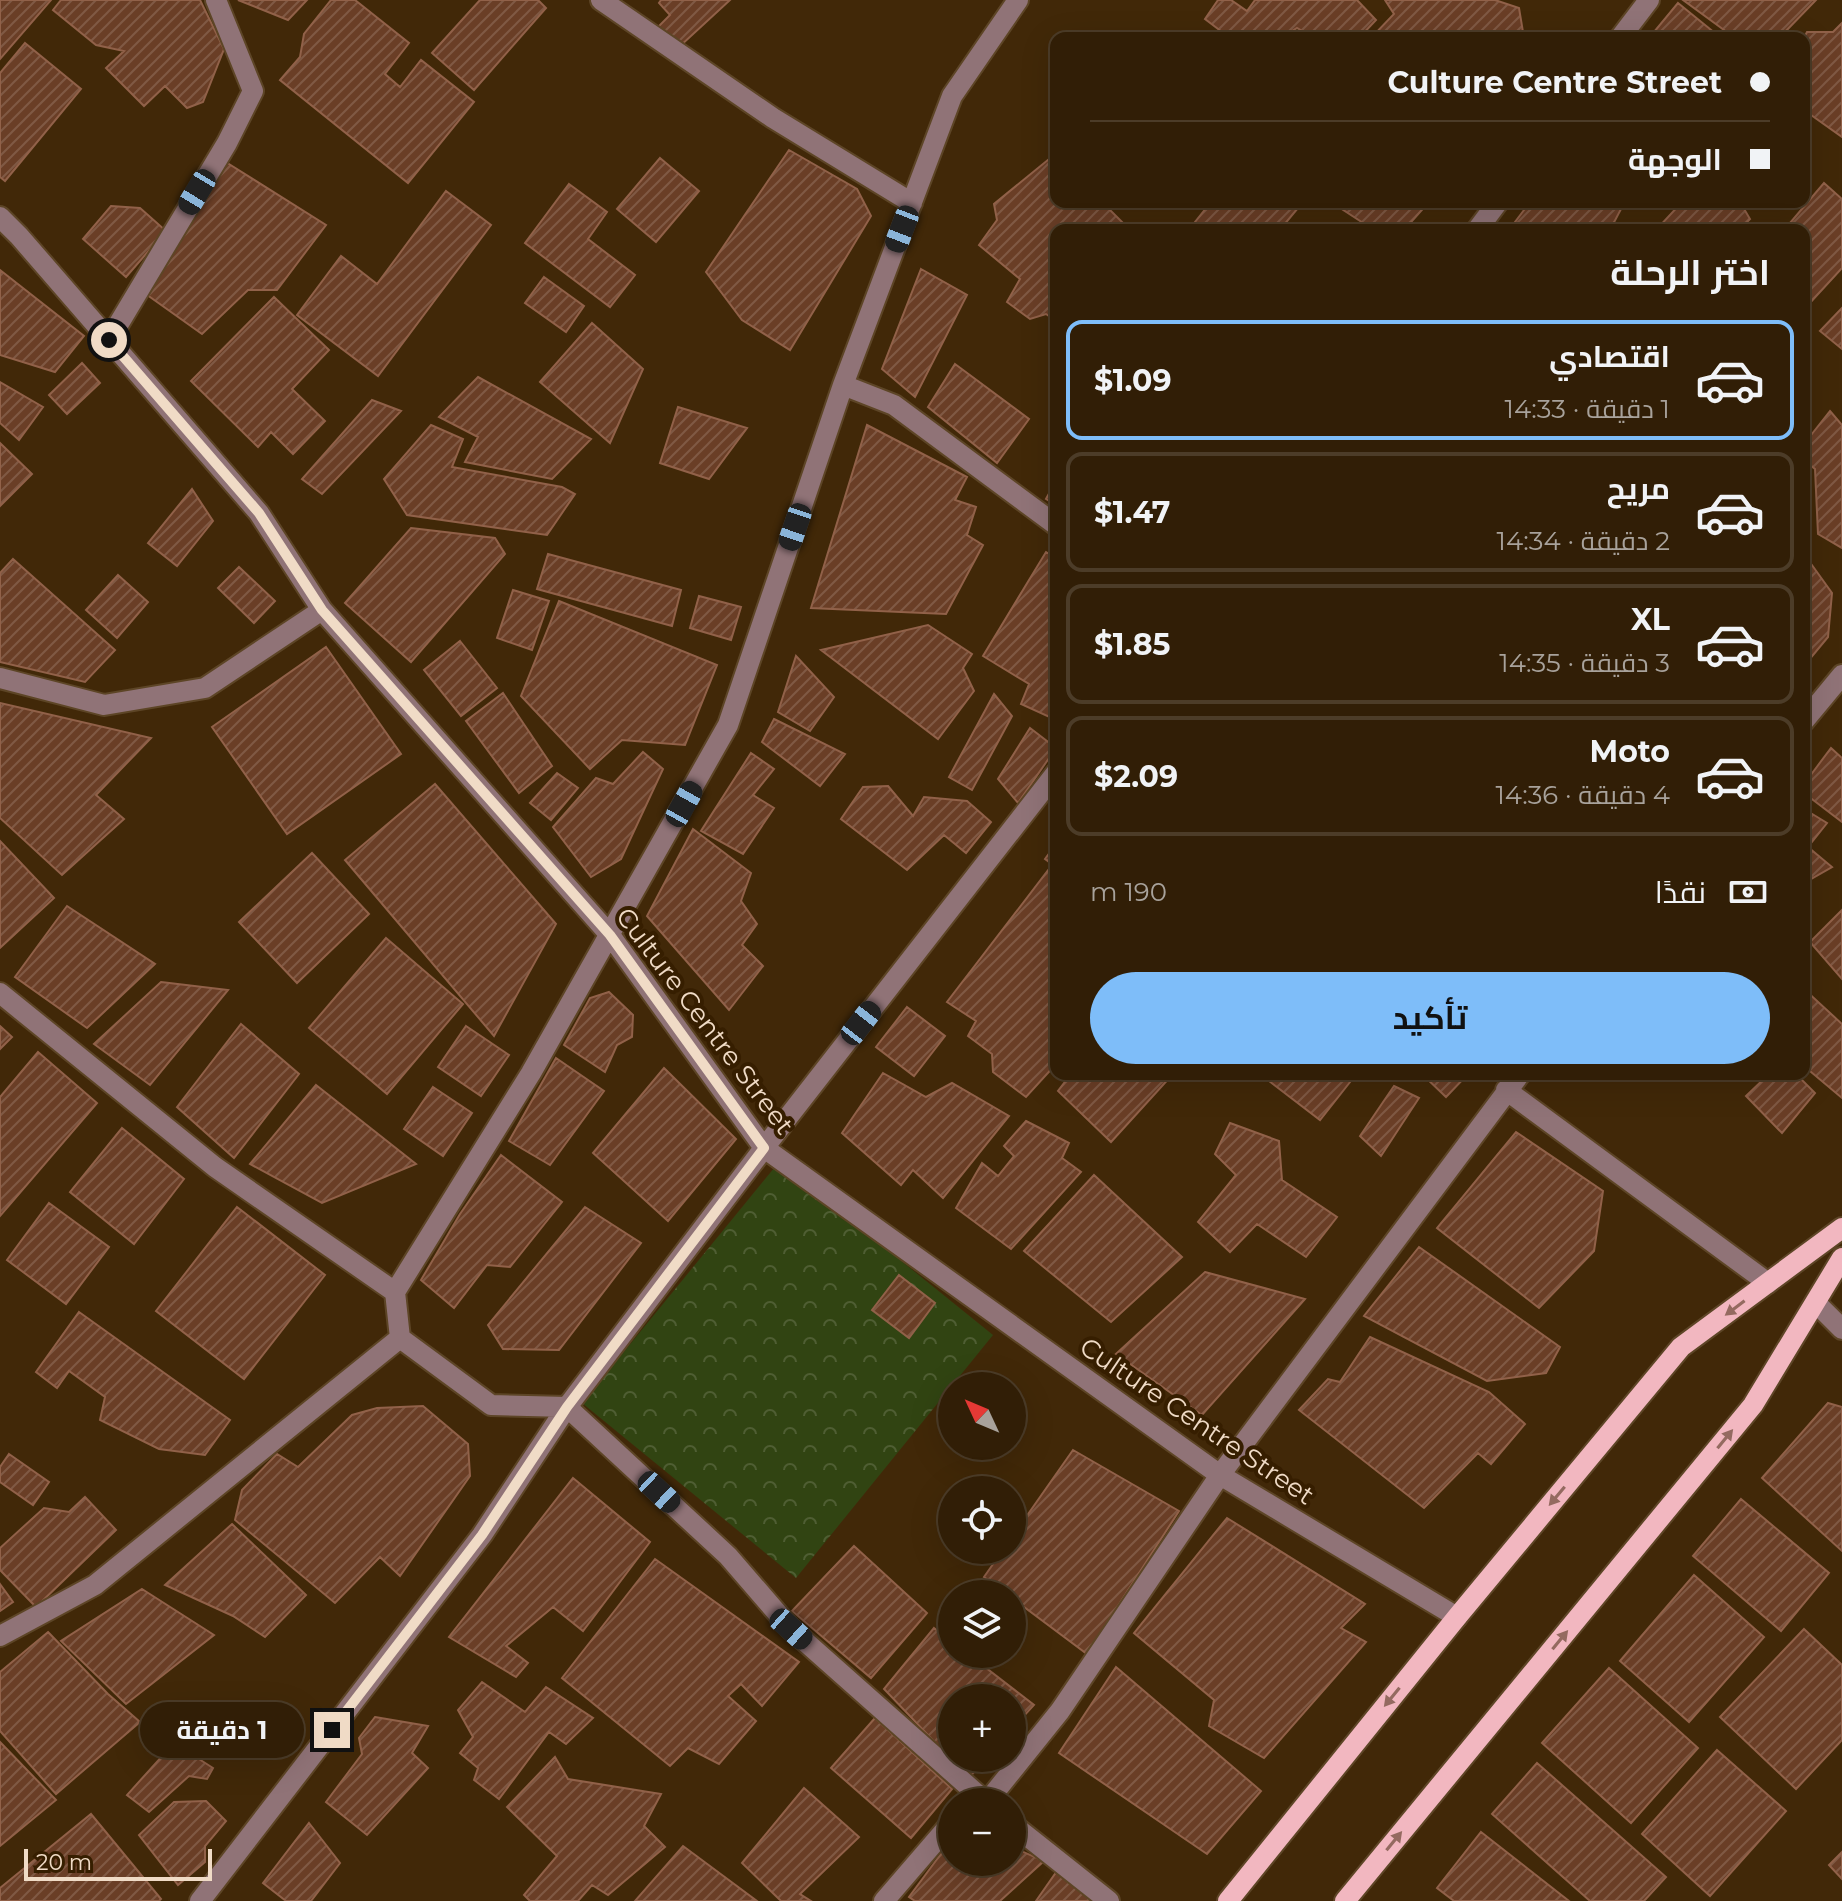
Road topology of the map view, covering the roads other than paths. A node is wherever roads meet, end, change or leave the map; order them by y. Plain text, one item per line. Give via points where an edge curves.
1 (216, 0) edge
2 (601, 0) edge
3 (1018, 0) edge
4 (1649, 0) edge
5 (1625, 32) edge
6 (912, 203) junction
7 (0, 217) edge
8 (109, 340) junction
9 (843, 385) junction
10 (1050, 521) edge
11 (322, 610) junction
12 (1842, 675) edge
13 (0, 678) edge
14 (1810, 714) edge
15 (1050, 781) edge
16 (610, 935) junction
17 (0, 993) edge
18 (1515, 1080) edge
19 (1506, 1090) junction
20 (764, 1148) junction
21 (1842, 1228) edge
22 (1842, 1258) edge
23 (1768, 1283) junction
24 (395, 1292) junction
25 (1816, 1303) junction
26 (1842, 1329) edge
27 (400, 1338) junction
28 (567, 1407) junction
29 (1220, 1475) junction
30 (1457, 1617) junction
31 (0, 1636) edge
32 (967, 1788) edge
33 (991, 1788) edge
34 (1026, 1835) edge
35 (938, 1838) edge
36 (200, 1901) edge
37 (884, 1901) edge
38 (1109, 1901) edge
39 (1228, 1901) edge
40 (1345, 1901) edge

1 - 8 street via 253,91
2 - 6 street via 773,118
3 - 6 street via 952,96
4 - 5 street
6 - 9 street
7 - 8 street, Culture Centre Street
8 - 11 street, Culture Centre Street via 259,513
9 - 10 street via 894,405
9 - 16 street via 728,725
11 - 13 street via 205,688 104,705
11 - 16 street, Culture Centre Street
12 - 14 street
15 - 20 street
16 - 20 street, Culture Centre Street
16 - 24 street
17 - 24 street via 215,1167
18 - 19 street
19 - 23 street
19 - 29 street
20 - 28 street
20 - 29 street, Culture Centre Street
21 - 23 main road
22 - 25 main road
23 -> 30 main road via 1681,1347
24 - 27 street
25 - 26 street
40 -> 25 main road via 1753,1405
27 - 28 street via 491,1405
27 - 31 street via 95,1585
28 - 32 street via 728,1556 791,1629
28 - 36 street via 482,1535
29 - 30 street, Culture Centre Street
29 - 33 street via 1060,1711
30 -> 39 main road
34 - 38 street
35 - 37 street

